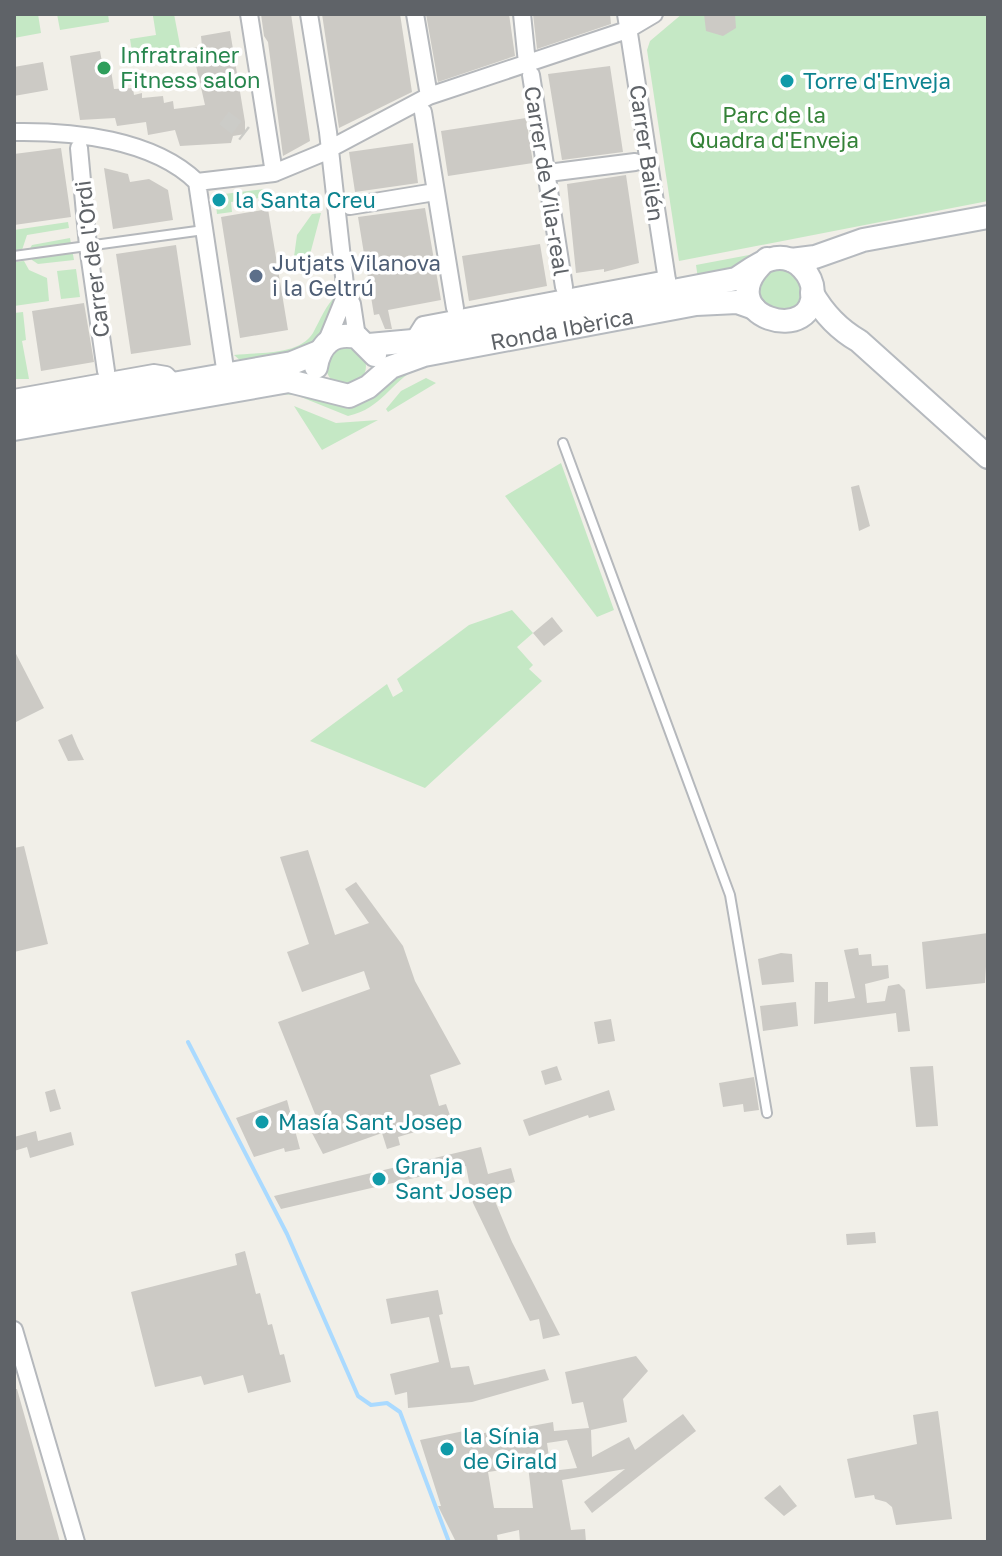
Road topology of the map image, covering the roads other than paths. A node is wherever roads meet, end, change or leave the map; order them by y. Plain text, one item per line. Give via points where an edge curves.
1 (249, 14) edge
2 (309, 14) edge
3 (415, 14) edge
4 (522, 14) edge
5 (654, 14) edge
6 (626, 22) edge
7 (529, 69) junction
8 (429, 96) junction
9 (423, 112) dead end
10 (14, 132) edge
11 (79, 148) dead end
12 (330, 148) junction
13 (635, 162) dead end
14 (274, 173) junction
15 (548, 173) junction
16 (197, 182) junction
17 (435, 192) junction
18 (350, 206) dead end
19 (988, 217) edge
20 (204, 230) junction
21 (88, 246) junction
22 (844, 246) junction
23 (14, 256) edge
24 (767, 259) junction
25 (791, 260) junction
26 (668, 286) junction
27 (564, 287) dead end
28 (811, 287) junction
29 (346, 294) junction
30 (455, 308) dead end
31 (754, 308) junction
32 (791, 321) junction
33 (843, 331) junction
34 (363, 341) junction
35 (323, 348) junction
36 (106, 371) dead end
37 (226, 375) junction
38 (374, 379) junction
39 (330, 391) junction
40 (14, 401) edge
41 (14, 429) edge
42 (563, 443) dead end
43 (988, 457) edge
44 (767, 1113) dead end
45 (14, 1330) edge
46 (76, 1542) edge

1 - 14 street
2 - 12 street
3 - 8 street
4 - 7 street, Carrer de Vila-real
5 - 6 street
6 - 7 street
6 - 26 street, Carrer Bailén
7 - 8 street
7 - 15 street, Carrer de Vila-real
8 - 12 street
9 - 17 street
10 - 16 street via 122,144 184,170
11 - 21 street, Carrer de l'Ordi
12 - 14 street
12 - 29 street
13 - 15 street
14 - 16 street
15 - 27 street, Carrer de Vila-real
16 - 20 street
17 - 18 street
17 - 30 street
19 - 22 street
20 - 21 lane
20 - 37 street
21 - 23 lane
21 - 36 street, Carrer de l'Ordi
22 - 25 street
22 - 28 street
24 - 25 street
24 - 26 street, Ronda Ibèrica via 736,279
24 - 31 street via 748,283
25 - 28 street
26 - 34 street, Ronda Ibèrica via 413,341
28 - 32 street via 809,306
28 - 33 street via 824,313
29 - 34 street
29 - 35 street
31 - 32 street, Ronda Ibèrica via 768,320
31 - 38 street, Ronda Ibèrica via 737,302 690,305 424,355
32 - 33 street, Ronda Ibèrica
33 - 43 street
34 - 35 street, Ronda Ibèrica via 347,335
34 - 38 street via 375,355
35 - 37 street, Ronda Ibèrica via 292,363
35 - 39 street via 316,366
37 - 40 street, Ronda Ibèrica
38 - 39 street, Ronda Ibèrica via 349,396
39 - 41 street, Ronda Ibèrica via 289,381
42 - 44 lane via 730,895
45 - 46 street

